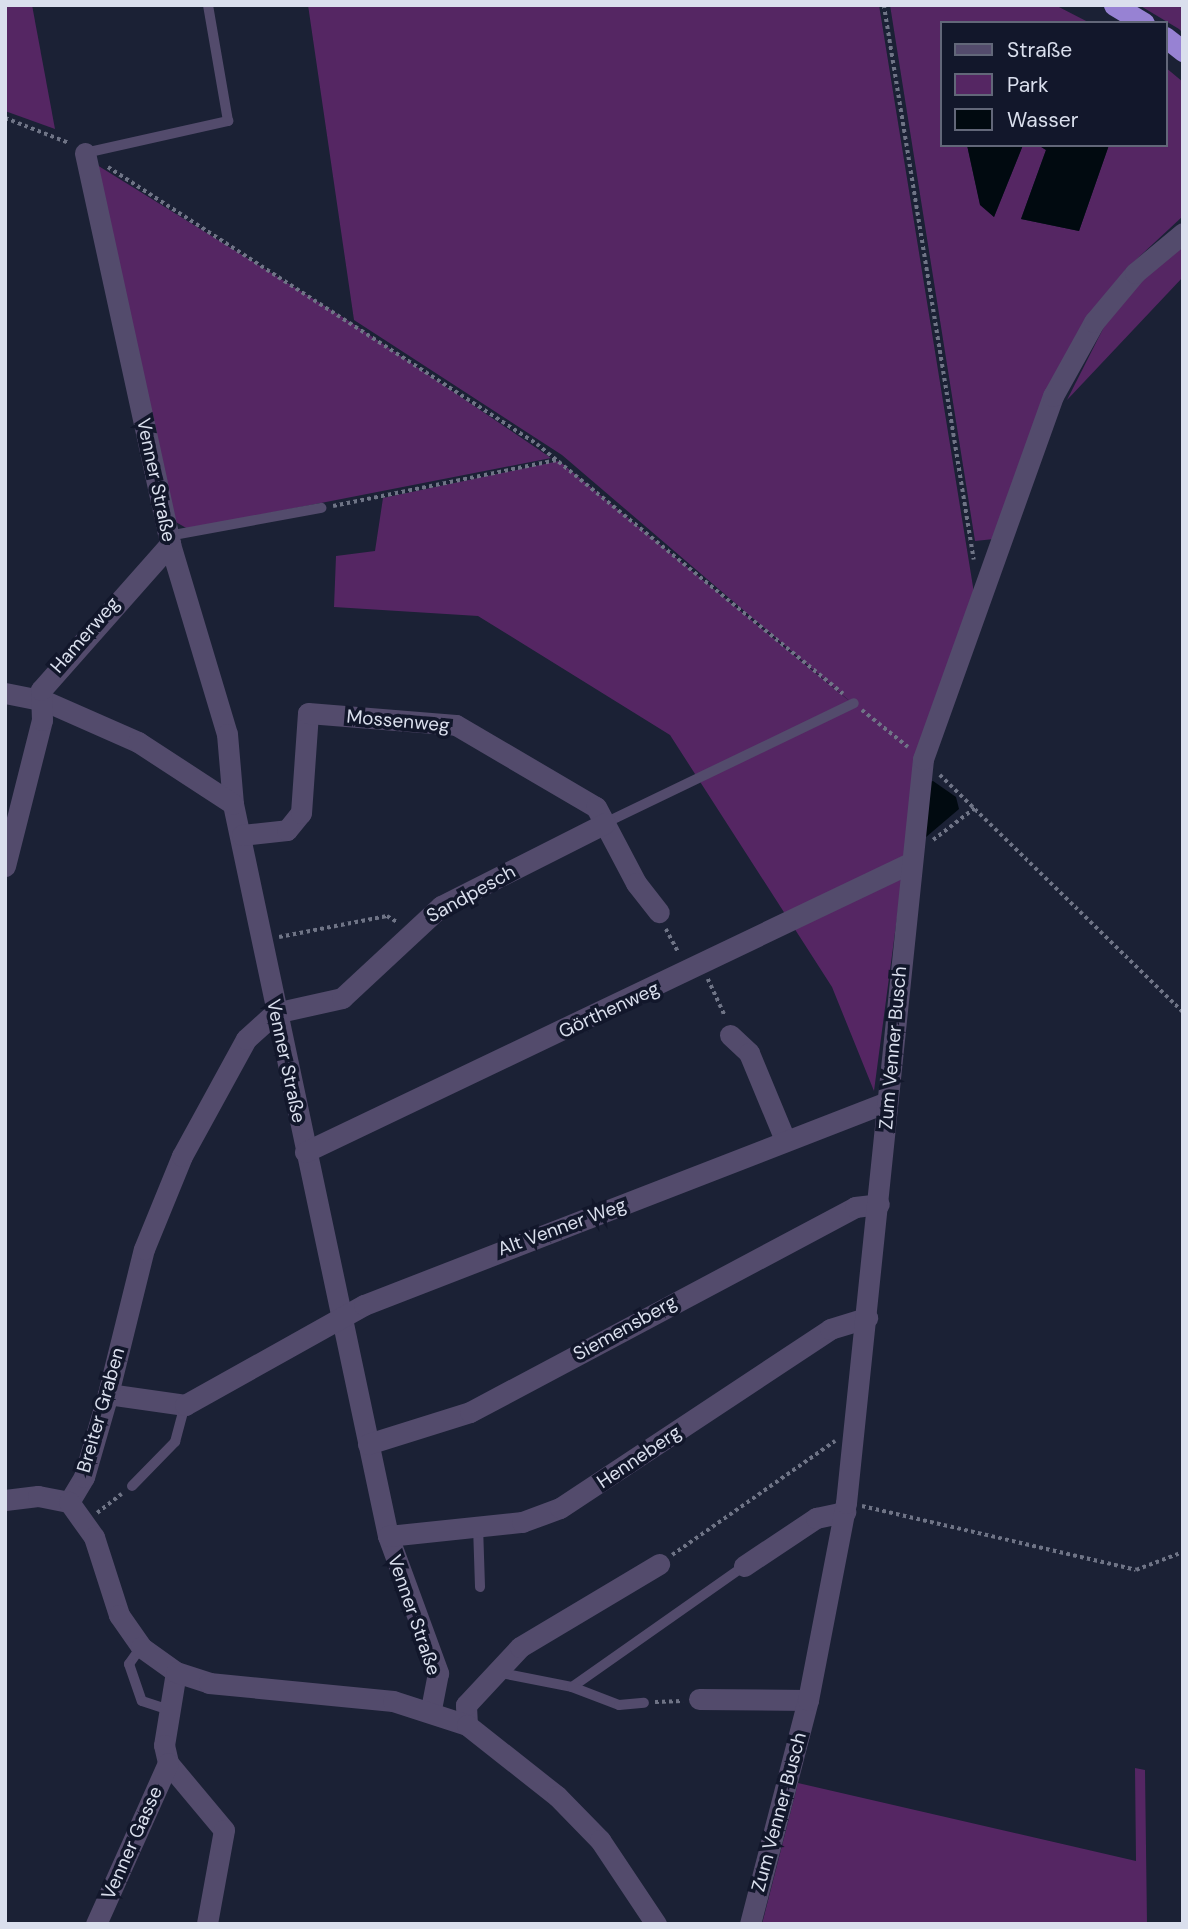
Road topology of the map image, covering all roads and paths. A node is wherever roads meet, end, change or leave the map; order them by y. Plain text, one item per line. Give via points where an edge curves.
1 (208, 5) edge
2 (884, 5) edge
3 (1114, 5) edge
4 (1141, 21) edge
5 (1167, 39) edge
6 (1183, 51) edge
7 (5, 118) edge
8 (85, 153) junction
9 (1183, 233) edge
10 (558, 460) junction
11 (321, 508) joint
12 (169, 540) junction
13 (980, 593) junction
14 (5, 693) edge
15 (43, 700) junction
16 (854, 703) junction
17 (923, 759) junction
18 (233, 804) junction
19 (976, 807) junction
20 (605, 823) junction
21 (242, 835) junction
22 (910, 863) junction
23 (5, 866) edge
24 (659, 912) joint
25 (410, 930) junction
26 (263, 940) junction
27 (701, 968) junction
28 (1183, 1012) edge
29 (275, 1013) junction
30 (730, 1035) joint
31 (887, 1102) junction
32 (785, 1140) junction
33 (305, 1152) junction
34 (879, 1204) junction
35 (341, 1318) junction
36 (867, 1318) junction
37 (108, 1394) junction
38 (185, 1405) junction
39 (853, 1433) junction
40 (368, 1444) junction
41 (132, 1486) joint
42 (5, 1500) edge
43 (69, 1502) junction
44 (845, 1508) junction
45 (86, 1520) junction
46 (478, 1526) junction
47 (388, 1536) junction
48 (1183, 1552) edge
49 (659, 1564) joint
50 (744, 1566) joint
51 (480, 1587) dead end
52 (141, 1647) junction
53 (176, 1672) junction
54 (493, 1672) junction
55 (572, 1688) junction
56 (699, 1699) joint
57 (808, 1700) junction
58 (644, 1703) joint
59 (432, 1709) junction
60 (169, 1710) junction
61 (467, 1725) junction
62 (168, 1763) junction
63 (96, 1924) edge
64 (207, 1924) edge
65 (656, 1924) edge
66 (750, 1924) edge

1 - 8 lane via 228,121
2 - 13 path
3 - 4 highway
5 - 6 highway
7 - 8 path
8 - 10 path
8 - 12 street, Venner Straße
9 - 13 street, Zum Venner Busch via 1135,274 1094,322 1053,396
10 - 11 path
10 - 16 path
11 - 12 lane
12 - 15 street, Hamerweg via 51,672
12 - 18 street, Venner Straße via 227,734
13 - 17 street, Zum Venner Busch
14 - 15 street
15 - 18 street via 138,742
15 - 23 street, Hamerweg
16 - 17 path
16 - 20 lane
17 - 19 path
17 - 22 street, Zum Venner Busch
18 - 21 street, Venner Straße
19 - 22 path
19 - 28 path
20 - 21 street, Mossenweg via 596,807 456,725 308,713 301,813 288,830
20 - 24 street, Mossenweg
20 - 25 street, Sandpesch via 441,906
21 - 26 street, Venner Straße
22 - 27 street, Görthenweg
22 - 31 street, Zum Venner Busch
24 - 27 path via 687,967
25 - 26 path via 387,916
25 - 29 street, Sandpesch via 342,998
26 - 29 street, Venner Straße
27 - 30 path via 721,998
27 - 33 street, Görthenweg
29 - 33 street, Venner Straße
29 - 37 street, Breiter Graben via 246,1039 182,1156 144,1249
30 - 32 street via 748,1053
31 - 32 street, Alt Venner Weg
31 - 34 street, Zum Venner Busch
32 - 35 street, Alt Venner Weg
33 - 35 street, Venner Straße
34 - 36 street, Zum Venner Busch
34 - 40 street, Siemensberg via 855,1206 470,1412
35 - 38 street
35 - 40 street, Venner Straße
36 - 39 street, Zum Venner Busch
36 - 46 street, Henneberg via 820,1335 559,1508 522,1522
37 - 38 street
37 - 43 street, Breiter Graben via 84,1477
38 - 41 lane via 176,1442
39 - 44 street, Zum Venner Busch
39 - 49 path via 778,1476
40 - 47 street, Venner Straße
41 - 45 path
42 - 43 street via 38,1496
43 - 45 street
44 - 48 path via 1136,1570
44 - 50 street via 816,1518
44 - 57 street, Zum Venner Busch
45 - 52 street via 119,1615
46 - 47 street, Henneberg
46 - 51 lane
47 - 59 street, Venner Straße via 438,1673
49 - 54 street via 520,1647
50 - 55 lane
52 - 53 street
52 - 60 lane via 129,1664 142,1701
53 - 59 street via 209,1683
53 - 60 street, Venner Gasse
54 - 55 lane
54 - 61 street via 466,1705
55 - 58 lane via 619,1704
56 - 57 street
56 - 58 path
57 - 66 street, Zum Venner Busch
59 - 61 street
60 - 62 street, Venner Gasse
61 - 65 street via 600,1840
62 - 63 street, Venner Gasse
62 - 64 street, Venner Gasse via 224,1830

